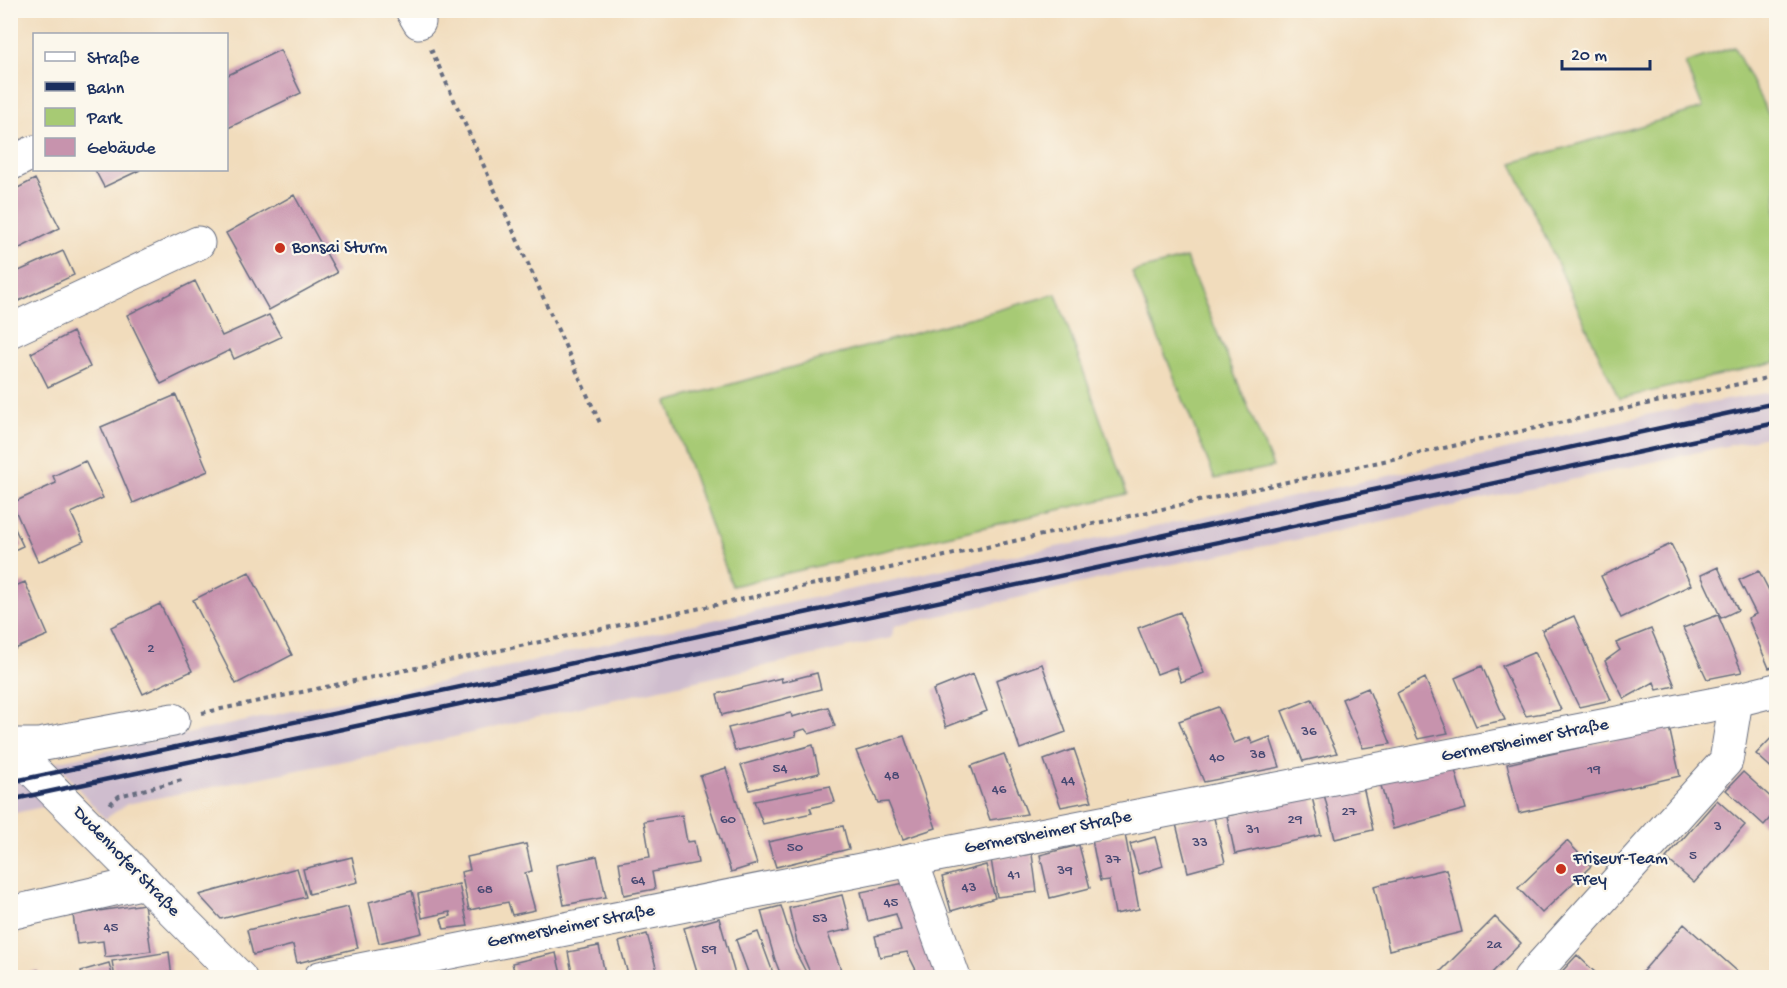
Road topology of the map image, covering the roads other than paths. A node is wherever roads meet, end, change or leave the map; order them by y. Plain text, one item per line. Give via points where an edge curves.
1 (33, 152) edge
2 (10, 164) edge
3 (198, 243) dead end
4 (10, 331) edge
5 (1776, 690) edge
6 (1736, 700) junction
7 (173, 720) road end
8 (10, 746) edge
9 (911, 860) junction
10 (144, 882) junction
11 (10, 913) edge
12 (240, 978) edge
13 (320, 978) edge
14 (954, 978) edge
15 (1530, 978) edge

1 - 2 main road
3 - 4 main road
5 - 6 main road, Germersheimer Straße
6 - 9 main road, Germersheimer Straße
6 - 15 main road via 1726,761
7 - 8 main road via 39,745
8 - 10 main road, Dudenhofer Straße
9 - 13 main road, Germersheimer Straße
9 - 14 main road
10 - 11 main road
10 - 12 main road, Dudenhofer Straße

